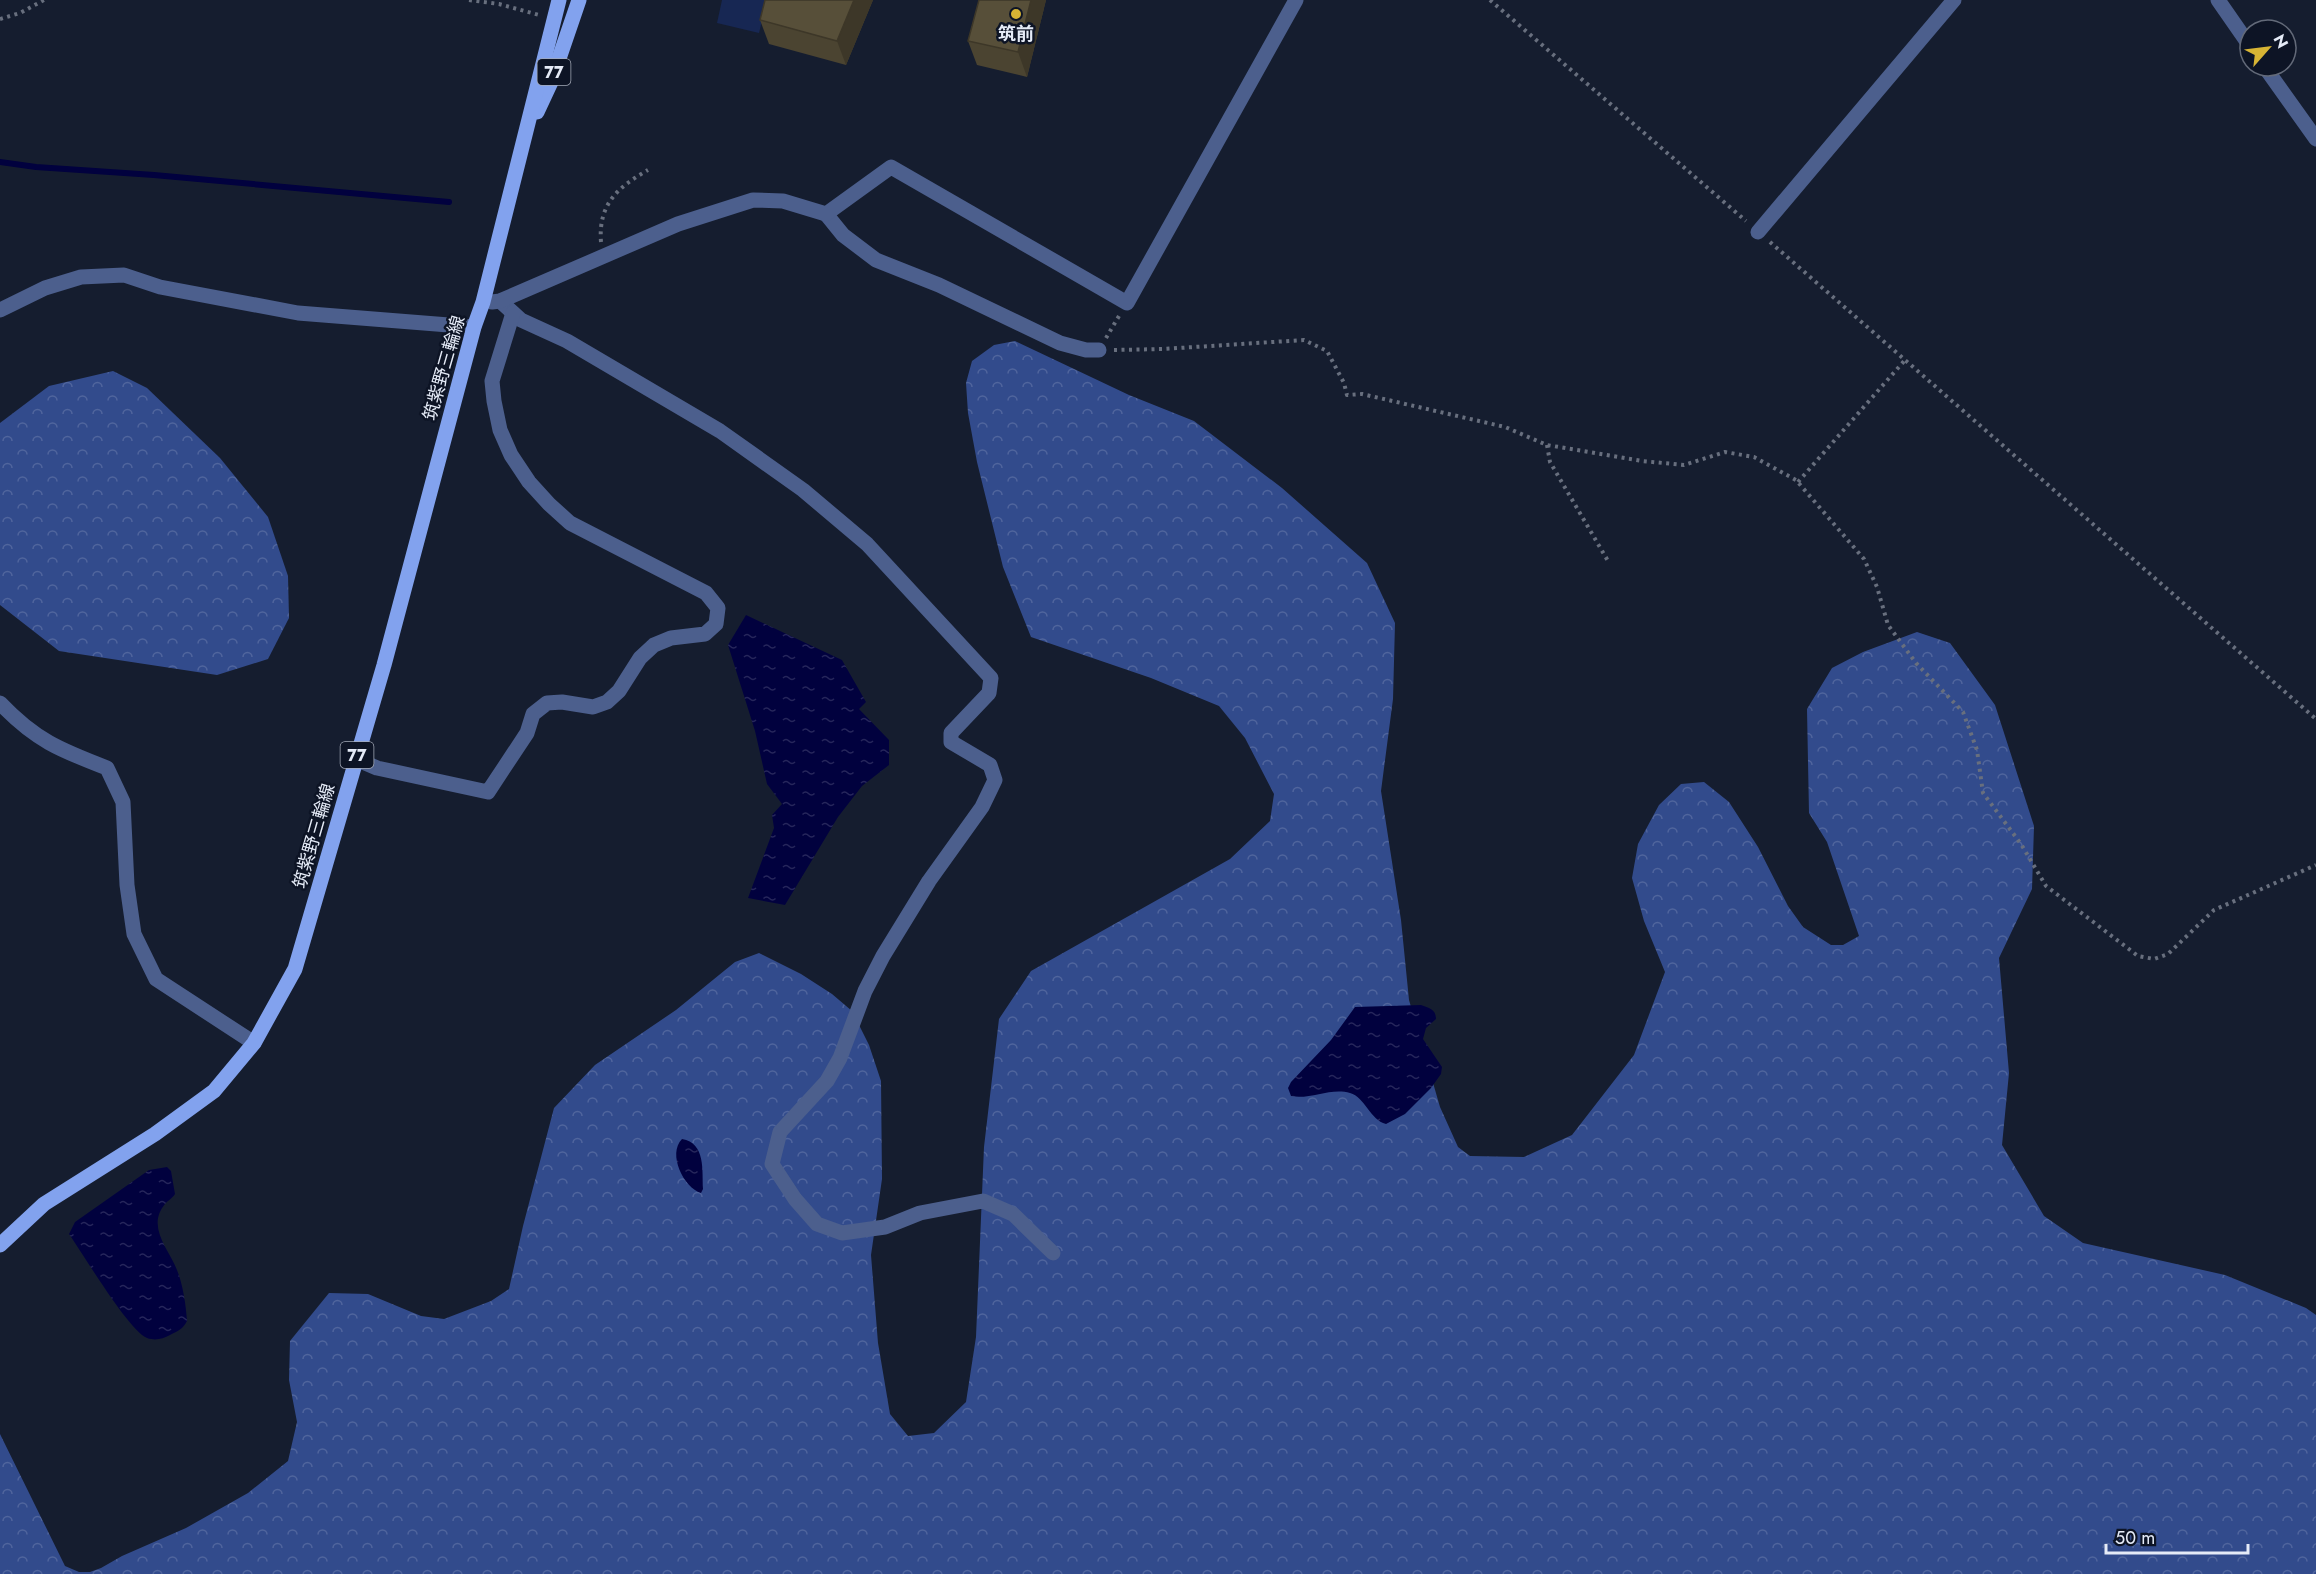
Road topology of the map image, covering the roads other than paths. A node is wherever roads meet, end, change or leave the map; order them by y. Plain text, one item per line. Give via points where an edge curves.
1 (559, 0) edge
2 (571, 0) edge
3 (579, 0) edge
4 (1296, 0) edge
5 (1954, 0) edge
6 (2218, 0) edge
7 (554, 19) junction
8 (2238, 29) edge
9 (2273, 78) edge
10 (2316, 139) edge
11 (522, 141) junction
12 (826, 214) junction
13 (1758, 232) road end
14 (500, 301) junction
15 (483, 302) junction
16 (0, 310) edge
17 (513, 313) junction
18 (474, 327) junction
19 (1099, 350) road end
20 (0, 702) edge
21 (356, 759) junction
22 (254, 1043) junction
23 (0, 1245) edge
24 (1053, 1252) dead end

1 - 7 main road, 筑紫野三輪線 / 77
2 - 7 street
3 - 11 main road, 筑紫野三輪線 / 77 via 551,82
4 - 12 street via 1127,303 891,166
5 - 13 street
6 - 8 street
7 - 11 main road, 筑紫野三輪線 / 77
9 - 10 street
11 - 15 main road, 筑紫野三輪線 / 77
12 - 14 street via 783,201 753,200 678,224
12 - 19 street via 843,235 876,260 939,285 1060,343
14 - 15 street
14 - 17 street
15 - 18 main road, 筑紫野三輪線 / 77
16 - 18 street via 45,288 81,277 124,275 160,287 298,313
17 - 21 street via 492,381 500,430 529,482 570,523 706,593 718,608 716,624 705,634 670,638 654,645 607,702 593,706 546,704 532,714 527,733 488,792 377,768
17 - 24 street via 720,431 803,490 867,544 991,678 989,693 951,733 951,742 990,765 994,780 982,807 929,881 883,956 840,1058 827,1081 780,1132 772,1164 817,1224 842,1233 885,1227 920,1213 983,1201 1013,1214
18 - 21 main road, 筑紫野三輪線 / 77
20 - 22 street via 20,724 56,748 107,768 123,802 134,934 156,979
21 - 22 main road, 筑紫野三輪線 / 77 via 295,969
22 - 23 main road, 筑紫野三輪線 / 77 via 214,1091 155,1134 44,1204

